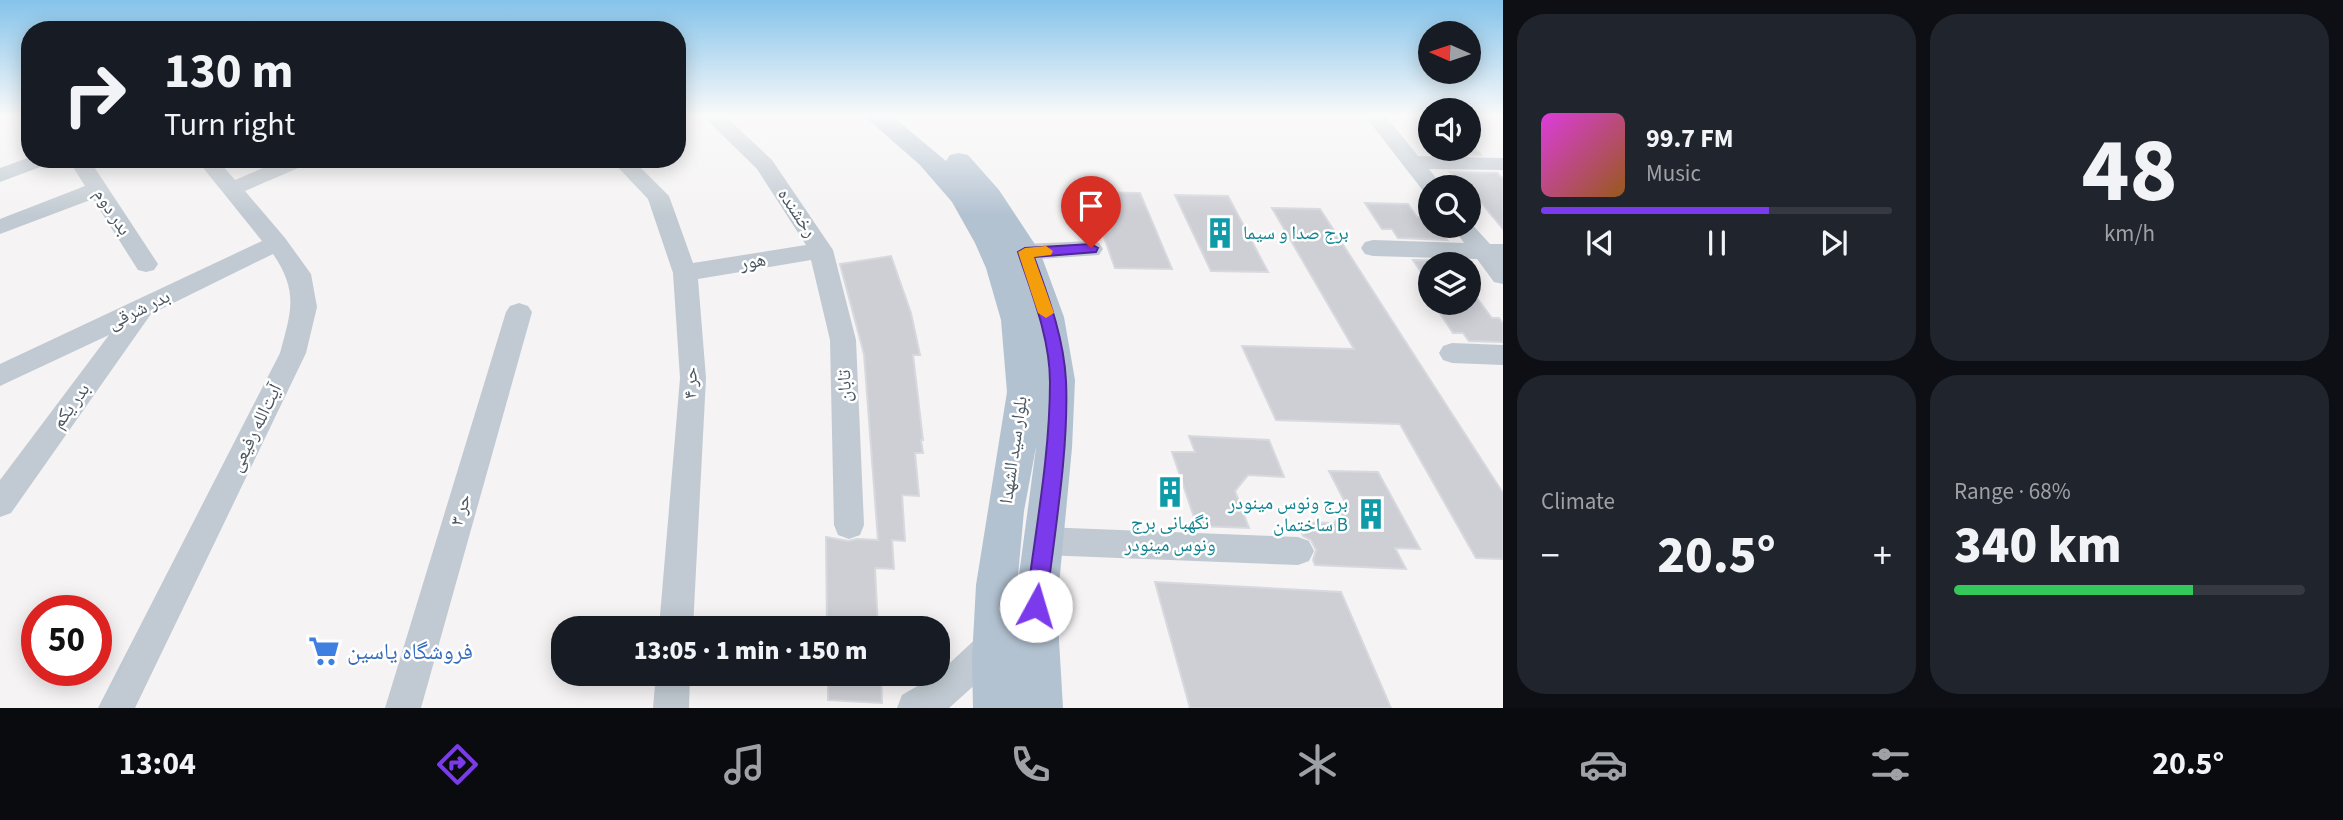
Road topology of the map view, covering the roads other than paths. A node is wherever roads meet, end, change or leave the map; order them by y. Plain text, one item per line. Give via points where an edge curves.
1 (748, 149) edge
2 (915, 149) edge
3 (947, 149) edge
4 (1401, 149) edge
5 (1411, 162) junction
6 (1500, 164) dead end
7 (21, 168) edge
8 (84, 168) edge
9 (214, 168) edge
10 (282, 168) edge
11 (629, 168) edge
12 (1422, 175) edge
13 (0, 176) edge
14 (97, 189) junction
15 (232, 189) junction
16 (992, 221) junction
17 (0, 228) edge
18 (1477, 238) edge
19 (277, 243) junction
20 (1091, 248) dead end
21 (1373, 248) dead end
22 (821, 250) junction
23 (1493, 252) edge
24 (1018, 261) junction
25 (146, 264) dead end
26 (685, 273) junction
27 (1503, 276) edge
28 (142, 308) junction
29 (519, 312) dead end
30 (1452, 353) dead end
31 (1503, 355) edge
32 (0, 376) edge
33 (0, 504) edge
34 (849, 525) dead end
35 (1043, 541) junction
36 (1298, 551) dead end
37 (677, 616) edge
38 (995, 644) junction
39 (672, 686) edge
40 (116, 708) edge
41 (402, 708) edge
42 (671, 708) edge
43 (915, 708) edge
44 (996, 708) edge
45 (1041, 708) edge

1 - 22 street, رخشنده via 765,165
2 - 16 main road, بلوار سید الشهدا
3 - 16 main road, بلوار سید الشهدا
4 - 5 street
5 - 6 street
5 - 12 street
7 - 13 street
8 - 14 street, بدر دوم
9 - 15 street, آیت‌الله رفیعی
10 - 15 street
11 - 26 street, حر ۴ via 658,196
14 - 17 street
14 - 25 street, بدر دوم
15 - 19 street, آیت‌الله رفیعی
16 - 24 main road, بلوار سید الشهدا via 991,241
18 - 23 street
19 - 28 street, بدر شرقی
19 - 40 street, آیت‌الله رفیعی via 299,274 305,307 293,353
20 - 24 street
21 - 23 street
22 - 26 street, هور
22 - 34 street, تابان via 843,341
23 - 27 street
24 - 35 main road, بلوار سید الشهدا via 1048,317 1058,380
24 - 38 main road, بلوار سید الشهدا via 1016,316 1024,375 1019,439 994,596
26 - 37 street, حر ۴ via 693,378
28 - 32 street, بدر شرقی
28 - 33 street, بدر یکم
29 - 41 street, حر ۳
30 - 31 street
35 - 36 street
35 - 45 main road, بلوار سید الشهدا via 1036,606
38 - 43 street via 934,698
38 - 44 main road, بلوار سید الشهدا
39 - 42 street

